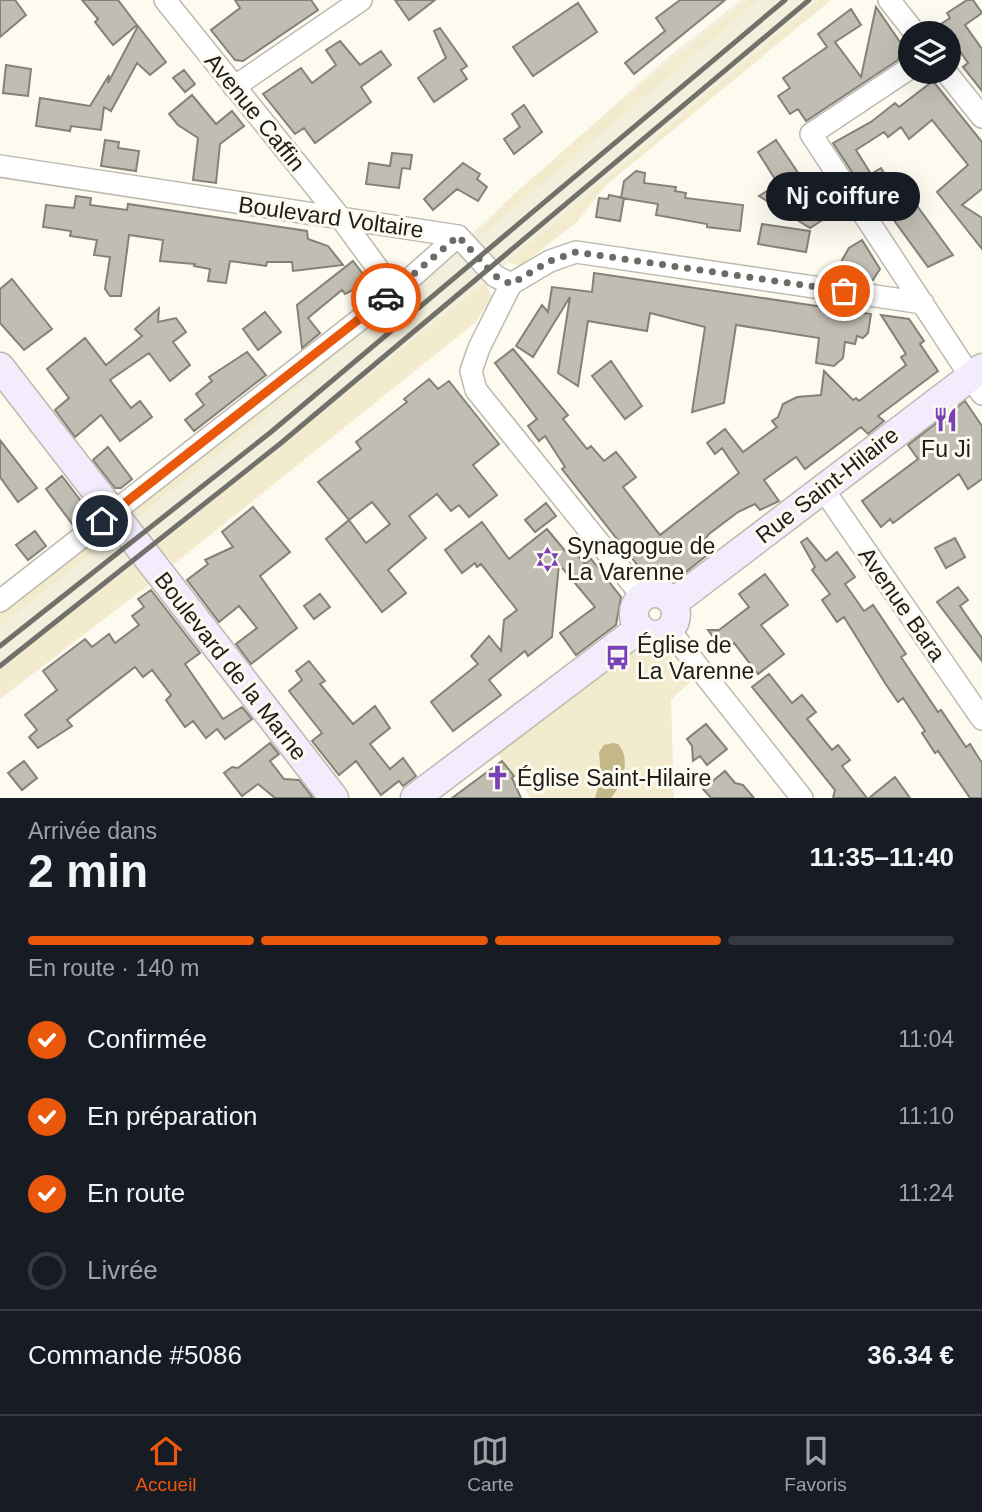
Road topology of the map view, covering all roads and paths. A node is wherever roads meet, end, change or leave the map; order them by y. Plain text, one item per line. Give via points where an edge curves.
1 (165, 0) edge
2 (360, 0) edge
3 (889, 0) edge
4 (906, 21) edge
5 (898, 76) edge
6 (956, 84) edge
7 (234, 87) junction
8 (982, 117) edge
9 (0, 166) edge
10 (343, 220) junction
11 (458, 236) junction
12 (511, 284) junction
13 (395, 292) junction
14 (923, 303) junction
15 (0, 367) edge
16 (978, 379) edge
17 (822, 489) junction
18 (112, 513) junction
19 (643, 597) junction
20 (0, 601) edge
21 (671, 617) junction
22 (640, 628) junction
23 (982, 719) edge
24 (334, 798) edge
25 (415, 798) edge
26 (802, 798) edge

1 - 7 street, Avenue Caffin
2 - 7 street
3 - 4 street
5 - 14 street via 811,134
6 - 8 street
7 - 10 street, Avenue Caffin
9 - 10 street, Boulevard Voltaire
10 - 11 street, Boulevard Voltaire
10 - 13 street, Avenue Caffin
11 - 12 street via 495,276
11 - 13 street
12 - 14 street via 576,252
12 - 19 street via 471,371 476,390
13 - 18 street
14 - 16 street
15 - 18 street, Boulevard de la Marne
16 - 17 street, Rue Saint-Hilaire
17 - 21 street, Rue Saint-Hilaire
17 - 23 street, Avenue Bara
18 - 20 street
18 - 24 street, Boulevard de la Marne
19 - 21 street via 659,594
19 - 22 street via 634,612
21 - 22 street via 653,635
21 - 26 street
22 - 25 street

